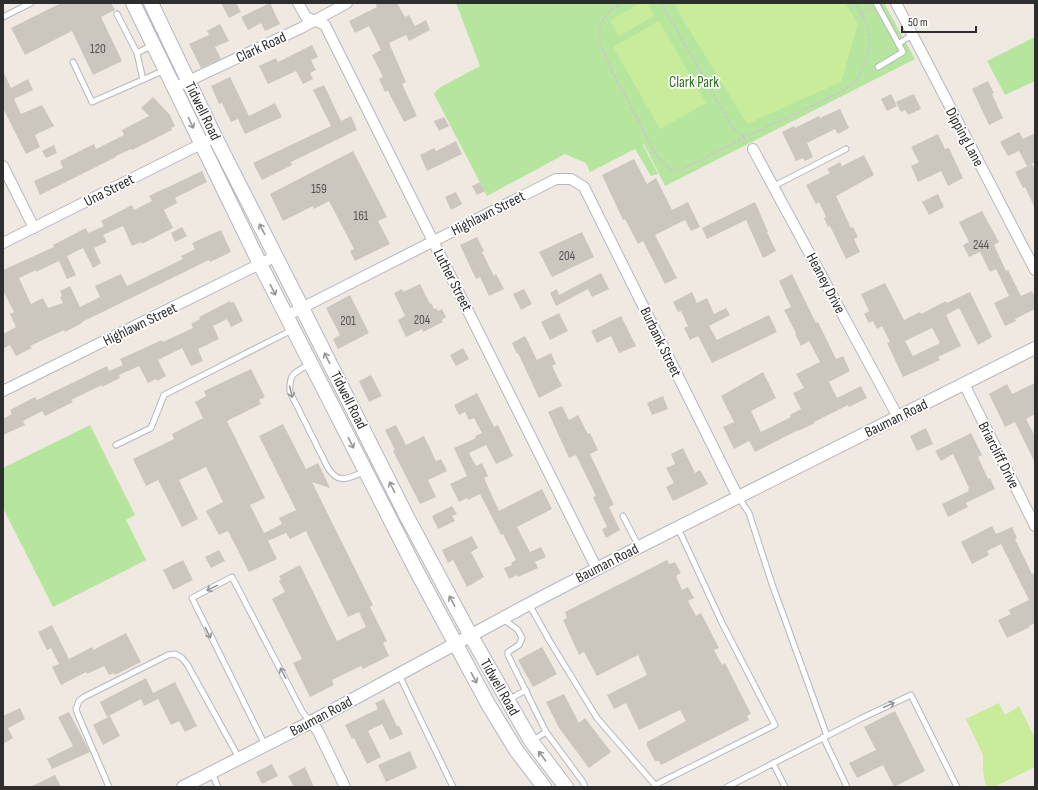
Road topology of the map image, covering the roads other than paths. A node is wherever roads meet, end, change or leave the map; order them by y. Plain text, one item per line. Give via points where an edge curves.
1 (31, 3) edge
2 (133, 3) edge
3 (298, 3) edge
4 (347, 3) edge
5 (896, 3) edge
6 (877, 4) edge
7 (153, 7) edge
8 (117, 14) dead end
9 (3, 17) edge
10 (140, 19) junction
11 (314, 20) junction
12 (912, 35) junction
13 (898, 44) junction
14 (153, 45) junction
15 (137, 53) junction
16 (74, 62) dead end
17 (878, 67) dead end
18 (166, 70) junction
19 (143, 80) junction
20 (188, 81) junction
21 (174, 88) junction
22 (215, 137) junction
23 (201, 143) junction
24 (754, 149) dead end
25 (846, 149) dead end
26 (3, 166) edge
27 (584, 186) joint
28 (774, 186) junction
29 (34, 228) junction
30 (433, 241) junction
31 (3, 243) edge
32 (276, 256) junction
33 (260, 264) junction
34 (1035, 270) edge
35 (302, 308) junction
36 (286, 316) junction
37 (293, 329) junction
38 (1035, 348) edge
39 (311, 364) junction
40 (964, 384) junction
41 (3, 391) edge
42 (355, 414) junction
43 (898, 417) junction
44 (339, 421) junction
45 (116, 445) dead end
46 (365, 472) junction
47 (738, 497) junction
48 (623, 516) dead end
49 (407, 517) junction
50 (392, 525) junction
51 (1035, 526) edge
52 (677, 527) junction
53 (639, 547) junction
54 (597, 569) junction
55 (529, 604) junction
56 (503, 618) junction
57 (471, 636) junction
58 (456, 644) junction
59 (399, 675) junction
60 (526, 690) junction
61 (508, 700) junction
62 (310, 722) junction
63 (546, 732) junction
64 (825, 736) junction
65 (531, 741) junction
66 (265, 745) junction
67 (516, 750) junction
68 (239, 758) junction
69 (773, 762) junction
70 (211, 772) junction
71 (109, 787) edge
72 (183, 787) edge
73 (218, 787) edge
74 (345, 787) edge
75 (453, 787) edge
76 (544, 787) edge
77 (566, 787) edge
78 (585, 787) edge
79 (727, 787) edge
80 (785, 787) edge
81 (847, 787) edge
82 (957, 787) edge

1 - 9 lane
2 - 10 main road, Tidwell Road
3 - 11 street, Luther Street via 306,17
4 - 11 street, Clark Road
5 - 12 street, Dipping Lane
6 - 13 lane
7 - 10 main road
7 - 20 main road, Tidwell Road
8 - 15 lane
10 - 14 main road, Tidwell Road
11 - 20 street, Clark Road
11 - 30 street, Luther Street via 325,25
12 - 13 lane
12 - 34 street, Dipping Lane
13 - 17 lane via 903,52
14 - 15 lane
14 - 18 main road, Tidwell Road
15 - 19 lane
16 - 19 lane via 92,102
18 - 19 lane
18 - 21 main road, Tidwell Road
20 - 21 street, Clark Road
20 - 22 main road, Tidwell Road
21 -> 23 main road, Tidwell Road
22 - 23 street, Una Street
32 -> 22 main road, Tidwell Road
23 - 29 street, Una Street
23 - 33 main road, Tidwell Road
24 - 28 street, Heaney Drive
25 - 28 lane
26 - 29 street
27 - 30 street, Highlawn Street via 571,179 556,178
27 - 47 street, Burbank Street
28 - 43 street, Heaney Drive
29 - 31 street, Una Street
30 - 35 street, Highlawn Street
30 - 54 street, Luther Street
32 - 33 street, Highlawn Street
32 - 35 main road, Tidwell Road
33 -> 36 main road, Tidwell Road
33 - 41 street, Highlawn Street
35 - 36 street, Highlawn Street
42 -> 35 main road, Tidwell Road
36 - 37 main road, Tidwell Road
37 - 39 main road, Tidwell Road
37 - 45 lane via 164,395 151,428
38 - 40 street, Bauman Road
39 - 44 main road, Tidwell Road
39 -> 46 lane via 292,376 289,382 290,392 333,476 340,479
40 - 43 street, Bauman Road
40 - 51 street, Briarcliff Drive
42 - 44 main road
49 -> 42 main road, Tidwell Road
43 - 47 street, Bauman Road
44 -> 46 main road, Tidwell Road
46 - 50 main road, Tidwell Road
47 - 52 street, Bauman Road
47 - 64 lane via 749,513
48 - 53 lane
49 - 50 main road
57 -> 49 main road, Tidwell Road
50 - 58 main road, Tidwell Road
52 - 53 street, Bauman Road
52 - 55 lane via 722,623 775,725 655,785 597,718
53 - 54 street, Bauman Road
54 - 55 street, Bauman Road
55 - 56 street, Bauman Road
56 - 57 street, Bauman Road
56 - 60 lane via 518,630 522,638 519,645 508,652 508,655
57 - 58 street, Bauman Road
57 - 61 main road, Tidwell Road
58 - 59 street, Bauman Road
58 -> 67 main road, Tidwell Road
59 - 62 street, Bauman Road
59 - 75 lane
60 - 61 lane
60 - 63 lane
61 - 65 main road, Tidwell Road
62 - 66 street, Bauman Road
62 -> 66 lane via 232,578 192,598
62 - 74 street via 318,731
63 - 65 lane
63 - 78 lane via 584,782
64 - 69 lane
64 - 81 lane
64 -> 82 lane via 911,695
65 - 67 main road
77 -> 65 main road, Tidwell Road
66 - 68 street, Bauman Road
67 - 76 main road, Tidwell Road
68 - 70 street, Bauman Road
68 - 71 lane via 187,664 174,654 168,655 84,696 79,701 76,708 80,722
69 - 79 lane
69 - 80 lane
70 - 72 street, Bauman Road
70 - 73 lane

